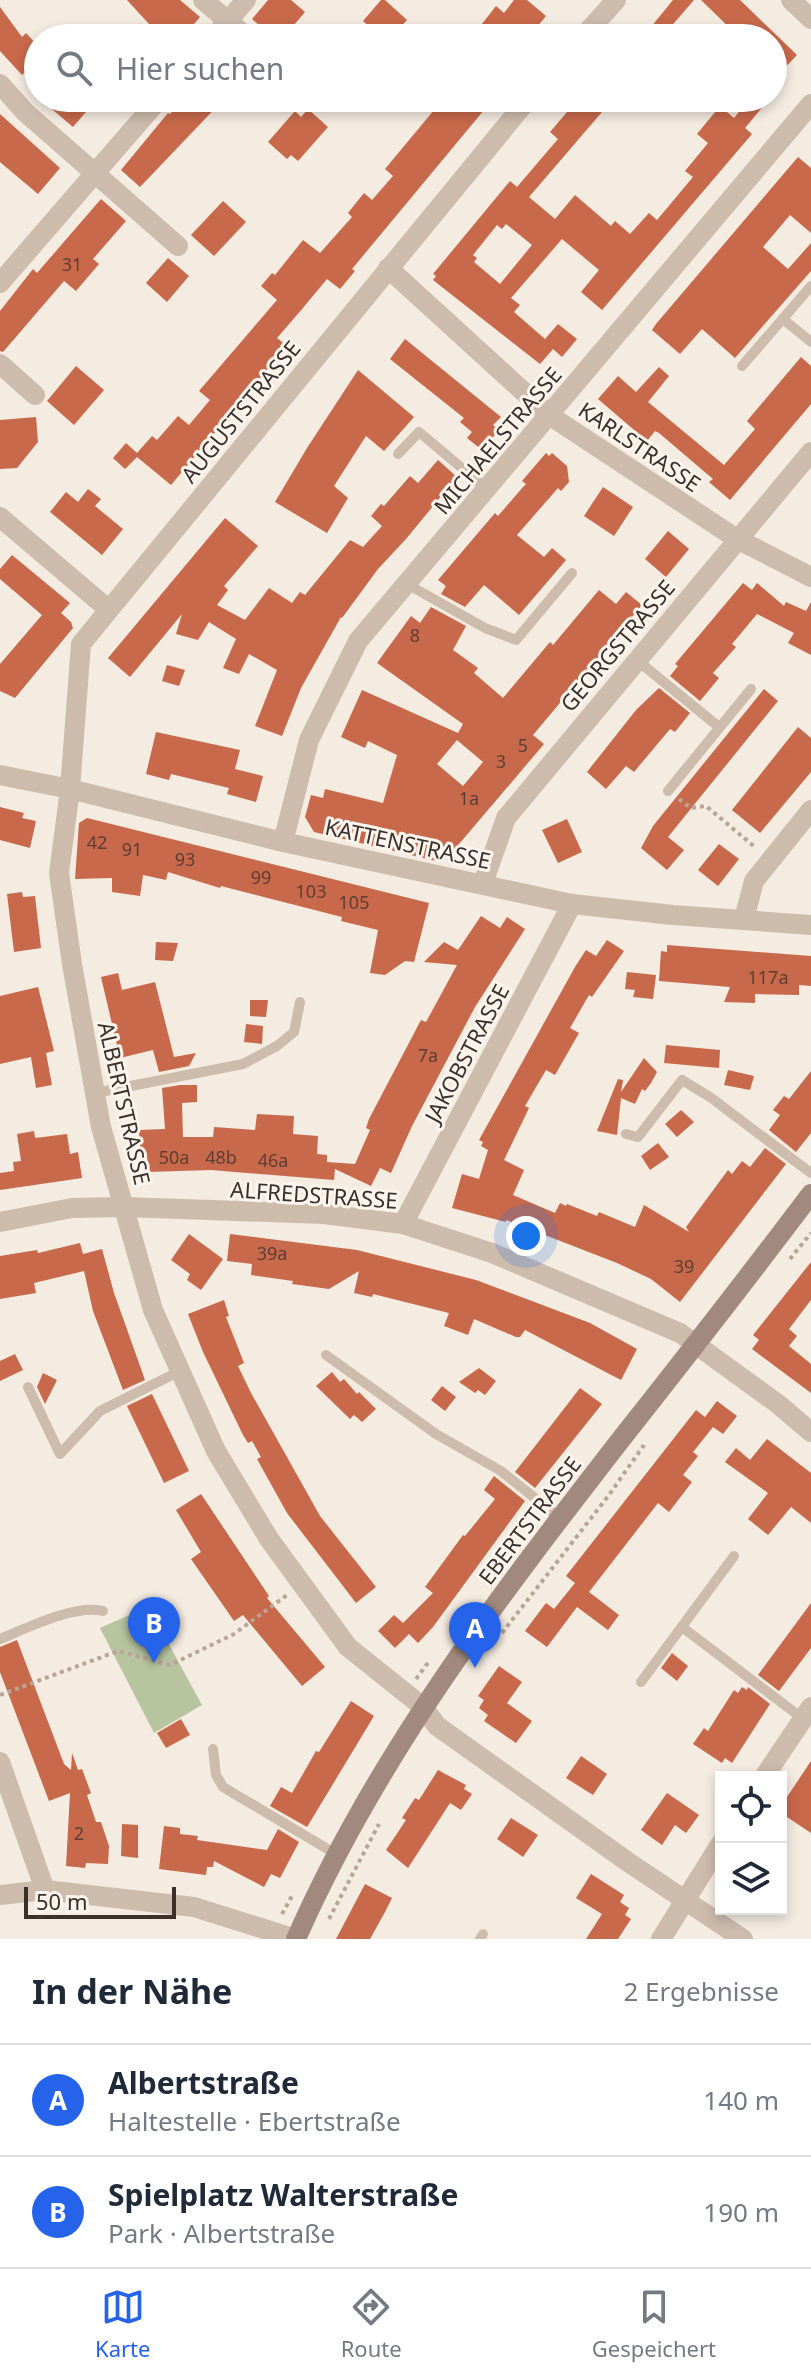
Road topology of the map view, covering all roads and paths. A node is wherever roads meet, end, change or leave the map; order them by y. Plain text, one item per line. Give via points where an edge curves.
1 (203, 0) edge
2 (246, 0) edge
3 (616, 0) edge
4 (791, 0) edge
5 (811, 19) edge
6 (228, 20) junction
7 (225, 24) edge
8 (232, 24) edge
9 (595, 24) edge
10 (0, 84) edge
11 (811, 104) edge
12 (24, 111) edge
13 (25, 112) edge
14 (148, 112) edge
15 (517, 112) edge
16 (93, 174) junction
17 (178, 246) dead end
18 (388, 268) junction
19 (0, 283) edge
20 (811, 286) edge
21 (783, 319) junction
22 (811, 342) edge
23 (0, 364) edge
24 (742, 366) dead end
25 (35, 395) dead end
26 (549, 415) junction
27 (811, 452) edge
28 (398, 454) dead end
29 (487, 489) junction
30 (0, 517) edge
31 (737, 539) junction
32 (572, 573) dead end
33 (811, 577) edge
34 (407, 584) junction
35 (108, 609) junction
36 (638, 661) junction
37 (751, 689) dead end
38 (719, 727) junction
39 (0, 775) edge
40 (70, 789) junction
41 (668, 791) joint
42 (811, 810) edge
43 (283, 842) junction
44 (770, 860) junction
45 (483, 883) junction
46 (572, 904) junction
47 (744, 919) junction
48 (811, 925) edge
49 (300, 1002) dead end
50 (95, 1093) junction
51 (626, 1134) dead end
52 (811, 1173) edge
53 (811, 1194) edge
54 (124, 1207) junction
55 (0, 1222) edge
56 (403, 1224) junction
57 (696, 1344) junction
58 (326, 1355) dead end
59 (180, 1371) junction
60 (28, 1387) dead end
61 (811, 1432) edge
62 (652, 1434) dead end
63 (560, 1518) junction
64 (734, 1556) dead end
65 (302, 1584) junction
66 (103, 1611) dead end
67 (682, 1627) junction
68 (0, 1639) edge
69 (493, 1643) dead end
70 (641, 1682) dead end
71 (0, 1695) edge
72 (423, 1707) junction
73 (807, 1712) edge
74 (213, 1749) dead end
75 (0, 1762) edge
76 (768, 1771) edge
77 (380, 1820) dead end
78 (715, 1852) edge
79 (336, 1854) junction
80 (45, 1890) junction
81 (0, 1895) edge
82 (685, 1898) junction
83 (326, 1926) dead end
84 (296, 1939) edge
85 (661, 1939) edge
86 (743, 1939) edge

1 - 6 street
2 - 6 street
3 - 9 street
4 - 5 street
6 - 7 street
6 - 8 street
10 - 12 street
11 - 26 street, MICHAELSTRASSE
13 - 16 street
14 - 16 street
15 - 18 street, AUGUSTSTRASSE
16 - 17 street
16 - 19 street
18 - 26 street, KARLSTRASSE
18 - 35 street, AUGUSTSTRASSE
20 - 21 lane
21 - 22 lane
21 - 24 lane
23 - 25 street
26 - 29 street, MICHAELSTRASSE
26 - 31 street, KARLSTRASSE
27 - 31 street, GEORGSTRASSE
28 - 29 lane via 419,432
29 - 34 street, MICHAELSTRASSE
30 - 35 street
31 - 33 street, KARLSTRASSE
31 - 36 street, GEORGSTRASSE
32 - 34 lane via 516,640
34 - 43 street, MICHAELSTRASSE via 358,641 309,740
35 - 40 street, AUGUSTSTRASSE via 81,644
36 - 38 lane
36 - 45 street, GEORGSTRASSE via 506,818
37 - 38 lane
38 - 41 lane
39 - 40 street, KATTENSTRASSE
40 - 43 street, KATTENSTRASSE
40 - 50 street, ALBERTSTRASSE via 59,873
41 - 44 path via 691,808 706,806
42 - 44 street
43 - 45 street, KATTENSTRASSE
44 - 47 street via 754,881
45 - 46 street, KATTENSTRASSE
46 - 47 street, KATTENSTRASSE
46 - 56 street, JAKOBSTRASSE
47 - 48 street, KATTENSTRASSE
49 - 50 lane via 294,1032 243,1064
50 - 54 street, ALBERTSTRASSE
51 - 52 lane via 638,1137 682,1080
53 - 57 street, EBERTSTRASSE
54 - 55 street, ALFREDSTRASSE via 72,1208
54 - 56 street, ALFREDSTRASSE via 324,1214
54 - 59 street, ALBERTSTRASSE via 153,1310
56 - 57 street, ALFREDSTRASSE via 492,1253
57 - 61 street, ALFREDSTRASSE
57 - 63 street, EBERTSTRASSE
58 - 63 lane via 436,1434 501,1471
59 - 60 lane via 100,1411 60,1454
59 - 65 street, ALBERTSTRASSE via 216,1451
62 - 69 path
63 - 72 street, EBERTSTRASSE
64 - 67 lane
65 - 71 path via 234,1634 170,1665 118,1651
65 - 72 street, ALBERTSTRASSE via 348,1647
66 - 68 lane via 93,1608 43,1621
67 - 70 lane
67 - 73 lane
72 - 79 street, EBERTSTRASSE
72 - 82 street, ALBERTSTRASSE via 437,1726 463,1745
73 - 76 street
74 - 79 lane via 223,1787
75 - 80 street
77 - 83 path
78 - 82 street
79 - 84 street, EBERTSTRASSE
80 - 81 street
80 - 84 street via 194,1907
82 - 85 street
82 - 86 street, ALBERTSTRASSE

